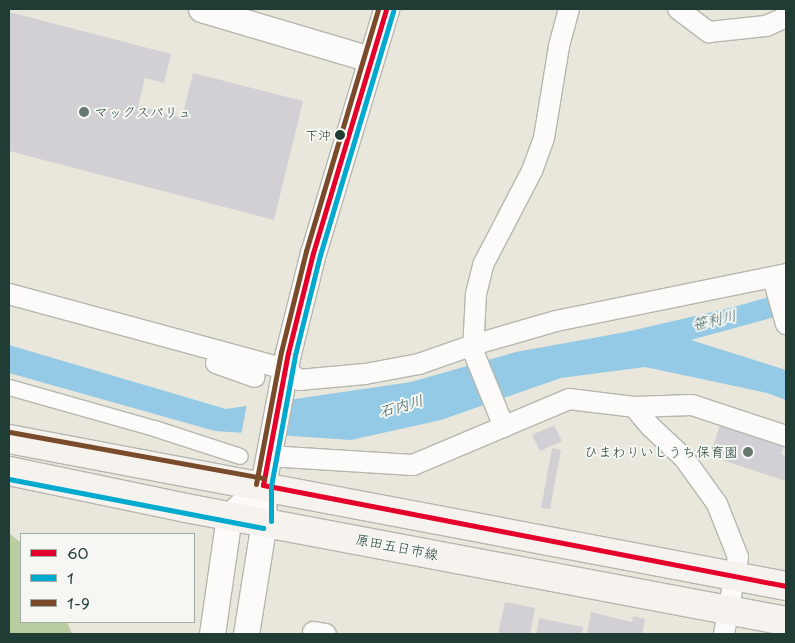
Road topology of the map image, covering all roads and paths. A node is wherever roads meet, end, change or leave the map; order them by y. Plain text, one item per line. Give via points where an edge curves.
1 (201, 9) edge
2 (386, 9) edge
3 (569, 9) edge
4 (678, 9) edge
5 (786, 17) edge
6 (370, 59) junction
7 (778, 279) edge
8 (9, 294) edge
9 (786, 324) edge
10 (473, 348) junction
11 (214, 362) dead end
12 (284, 376) junction
13 (255, 377) dead end
14 (9, 387) edge
15 (634, 407) junction
16 (501, 420) junction
17 (786, 436) edge
18 (9, 439) edge
19 (269, 452) junction
20 (240, 456) dead end
21 (9, 471) edge
22 (263, 485) junction
23 (229, 516) junction
24 (264, 521) junction
25 (736, 576) junction
26 (786, 586) edge
27 (726, 622) edge
28 (786, 622) edge
29 (212, 634) edge
30 (246, 634) edge

1 - 6 street
2 - 6 street
3 - 10 street via 559,46 544,138 532,171 483,264 476,294
4 - 5 street via 708,32 766,26
6 - 12 street via 312,253
7 - 9 street
7 - 10 street via 582,315
8 - 12 street
10 - 12 street via 419,364 364,374 299,380
10 - 16 street
11 - 13 street
12 - 19 street
14 - 20 street
15 - 16 street via 570,399
15 - 17 street via 692,405
15 - 25 street via 684,458 717,504 738,556
16 - 19 street via 413,465
18 - 22 main road
19 - 22 street
21 - 23 main road, 原田五日市線
22 - 23 street
22 - 24 street
22 - 25 main road
23 - 24 main road, 原田五日市線
23 - 29 street
24 - 27 main road, 原田五日市線
24 - 30 street
25 - 26 main road
25 - 27 street
27 - 28 main road, 原田五日市線

